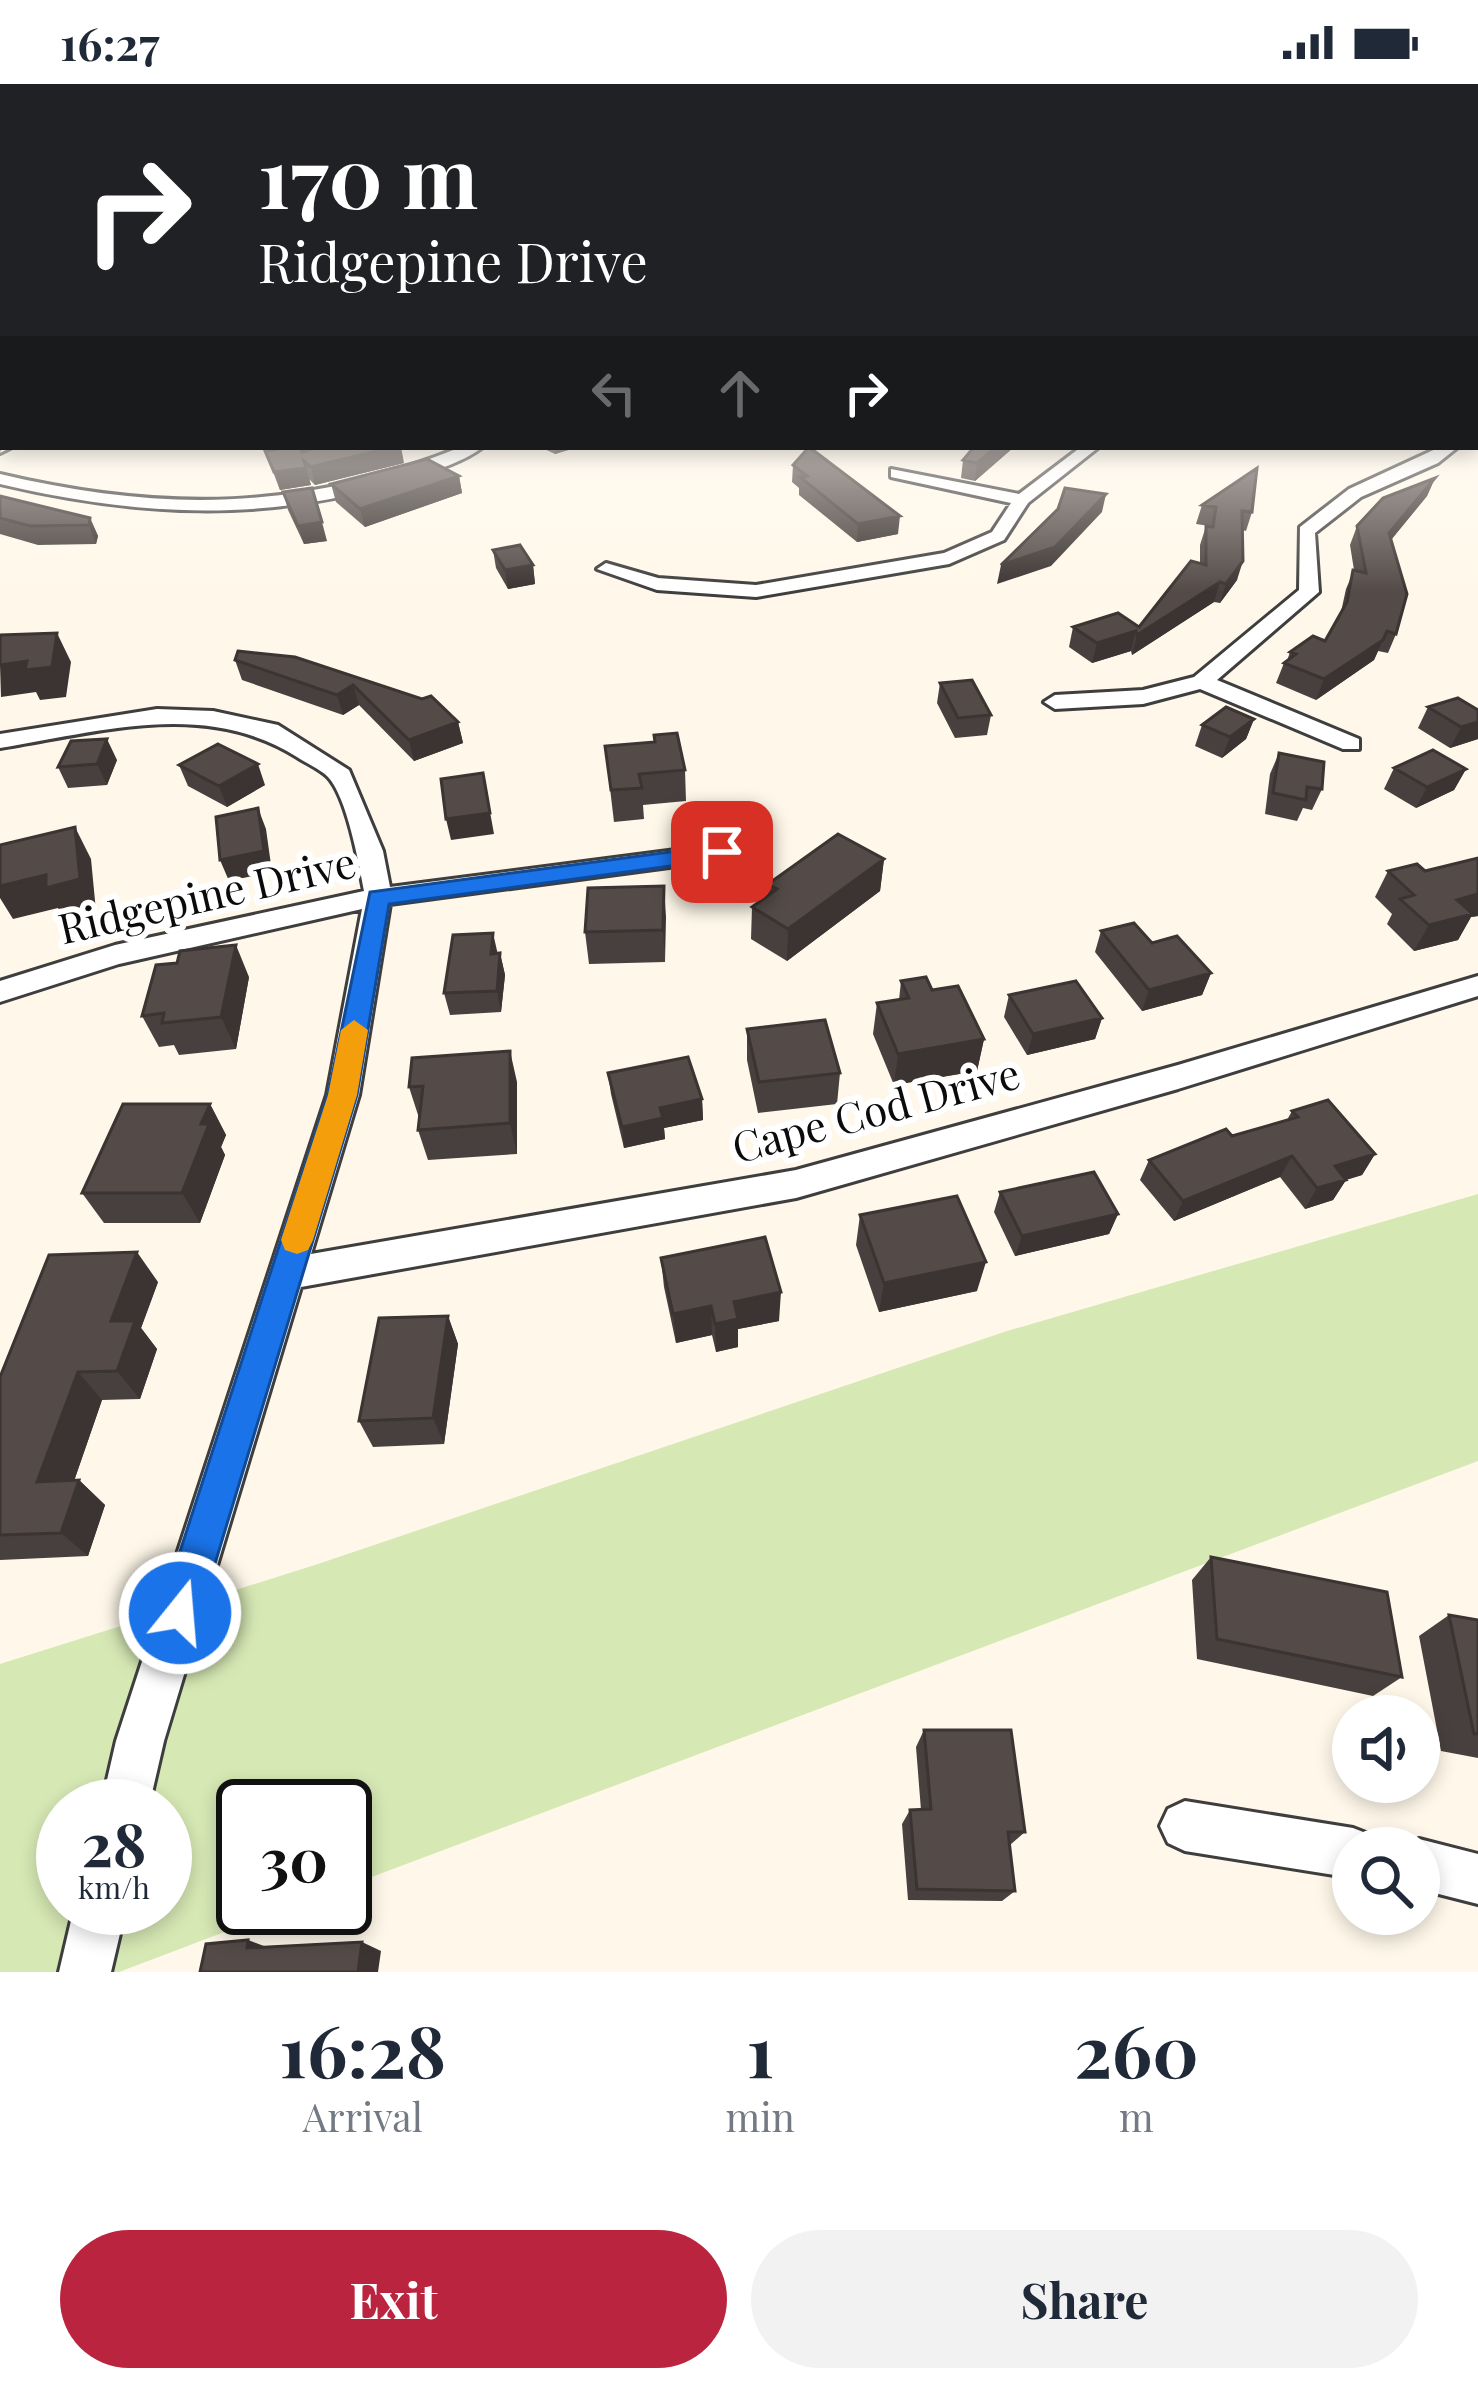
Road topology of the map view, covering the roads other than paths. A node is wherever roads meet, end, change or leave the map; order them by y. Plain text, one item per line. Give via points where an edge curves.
1 (466, 450) edge
2 (1087, 450) edge
3 (1446, 450) edge
4 (897, 473) dead end
5 (0, 479) edge
6 (1022, 500) junction
7 (606, 569) dead end
8 (1202, 682) junction
9 (1055, 701) dead end
10 (0, 741) edge
11 (1351, 744) dead end
12 (722, 852) dead end
13 (378, 898) junction
14 (1478, 986) edge
15 (0, 992) edge
16 (286, 1274) junction
17 (131, 1779) edge
18 (1185, 1826) dead end
19 (1332, 1850) edge
20 (1440, 1869) edge
21 (1478, 1879) edge
22 (94, 1935) edge
23 (85, 1972) edge

1 - 5 street via 351,490 247,509 92,502
2 - 6 street
3 - 8 street via 1355,494 1306,531 1309,592
4 - 6 street
6 - 7 street via 998,536 949,558 756,591 657,584
8 - 9 street via 1143,697
8 - 11 street
10 - 13 street via 157,716 270,730 341,775
12 - 13 street, Ridgepine Drive
13 - 15 street, Ridgepine Drive via 115,955
13 - 16 street via 343,1095
14 - 16 street, Cape Cod Drive via 796,1184
16 - 17 street
18 - 19 street
20 - 21 street
22 - 23 street

